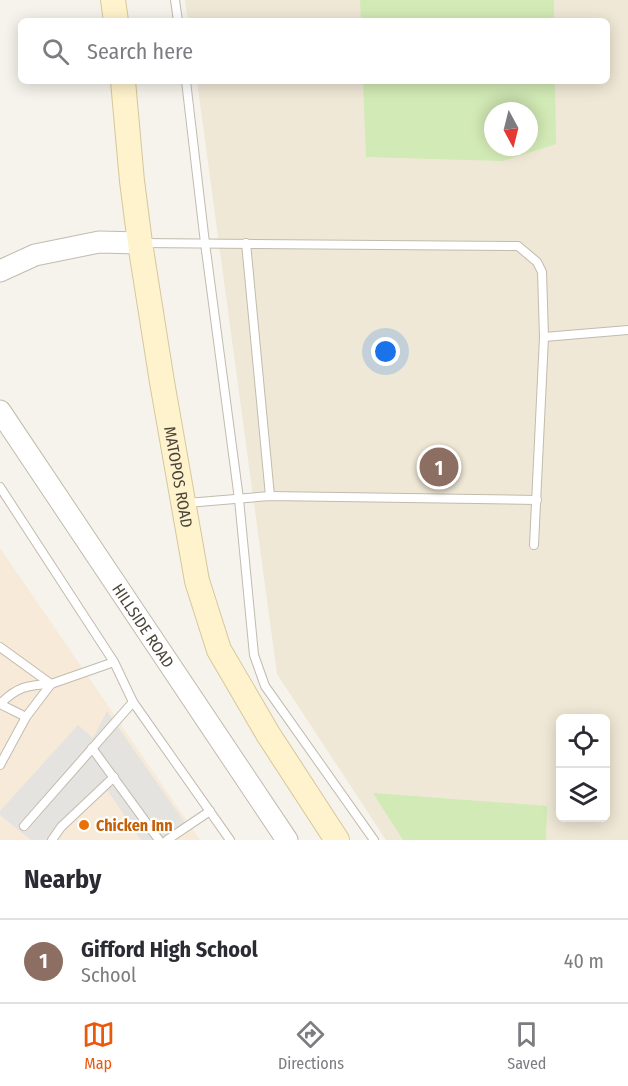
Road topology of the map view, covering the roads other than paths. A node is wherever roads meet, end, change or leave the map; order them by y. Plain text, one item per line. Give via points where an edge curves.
1 (113, 0) edge
2 (175, 0) edge
3 (116, 18) edge
4 (178, 18) edge
5 (123, 84) edge
6 (186, 84) edge
7 (141, 243) junction
8 (205, 243) junction
9 (246, 243) junction
10 (0, 271) edge
11 (628, 330) edge
12 (544, 337) junction
13 (0, 411) edge
14 (0, 487) edge
15 (270, 496) junction
16 (239, 499) junction
17 (537, 500) junction
18 (182, 503) junction
19 (534, 545) dead end
20 (0, 647) edge
21 (114, 662) junction
22 (51, 684) junction
23 (133, 702) junction
24 (0, 704) edge
25 (26, 717) junction
26 (92, 748) junction
27 (0, 765) edge
28 (114, 777) junction
29 (210, 811) junction
30 (24, 826) dead end
31 (52, 840) edge
32 (159, 840) edge
33 (167, 840) edge
34 (230, 840) edge
35 (287, 840) edge
36 (337, 840) edge
37 (374, 840) edge

1 - 3 main road
2 - 4 lane
5 - 7 main road, MATOPOS ROAD
6 - 8 lane
7 - 8 lane
7 - 10 street via 99,242 35,255
7 - 18 main road, MATOPOS ROAD
8 - 9 lane
8 - 16 lane
9 - 12 lane via 518,246 537,262 542,272
9 - 15 lane
11 - 12 lane
12 - 17 lane
13 - 35 street, HILLSIDE ROAD
14 - 21 lane
15 - 16 lane
15 - 17 lane
16 - 18 lane
16 - 37 lane via 254,655 265,686
17 - 19 lane
18 - 36 main road, MATOPOS ROAD via 197,581 219,650
20 - 22 lane
21 - 22 lane
21 - 23 lane
22 - 24 lane via 13,690
22 - 25 lane
23 - 26 lane
23 - 29 lane
24 - 25 lane
25 - 27 lane
26 - 28 lane
26 - 30 lane
28 - 31 lane
28 - 32 lane
29 - 33 lane
29 - 34 lane

